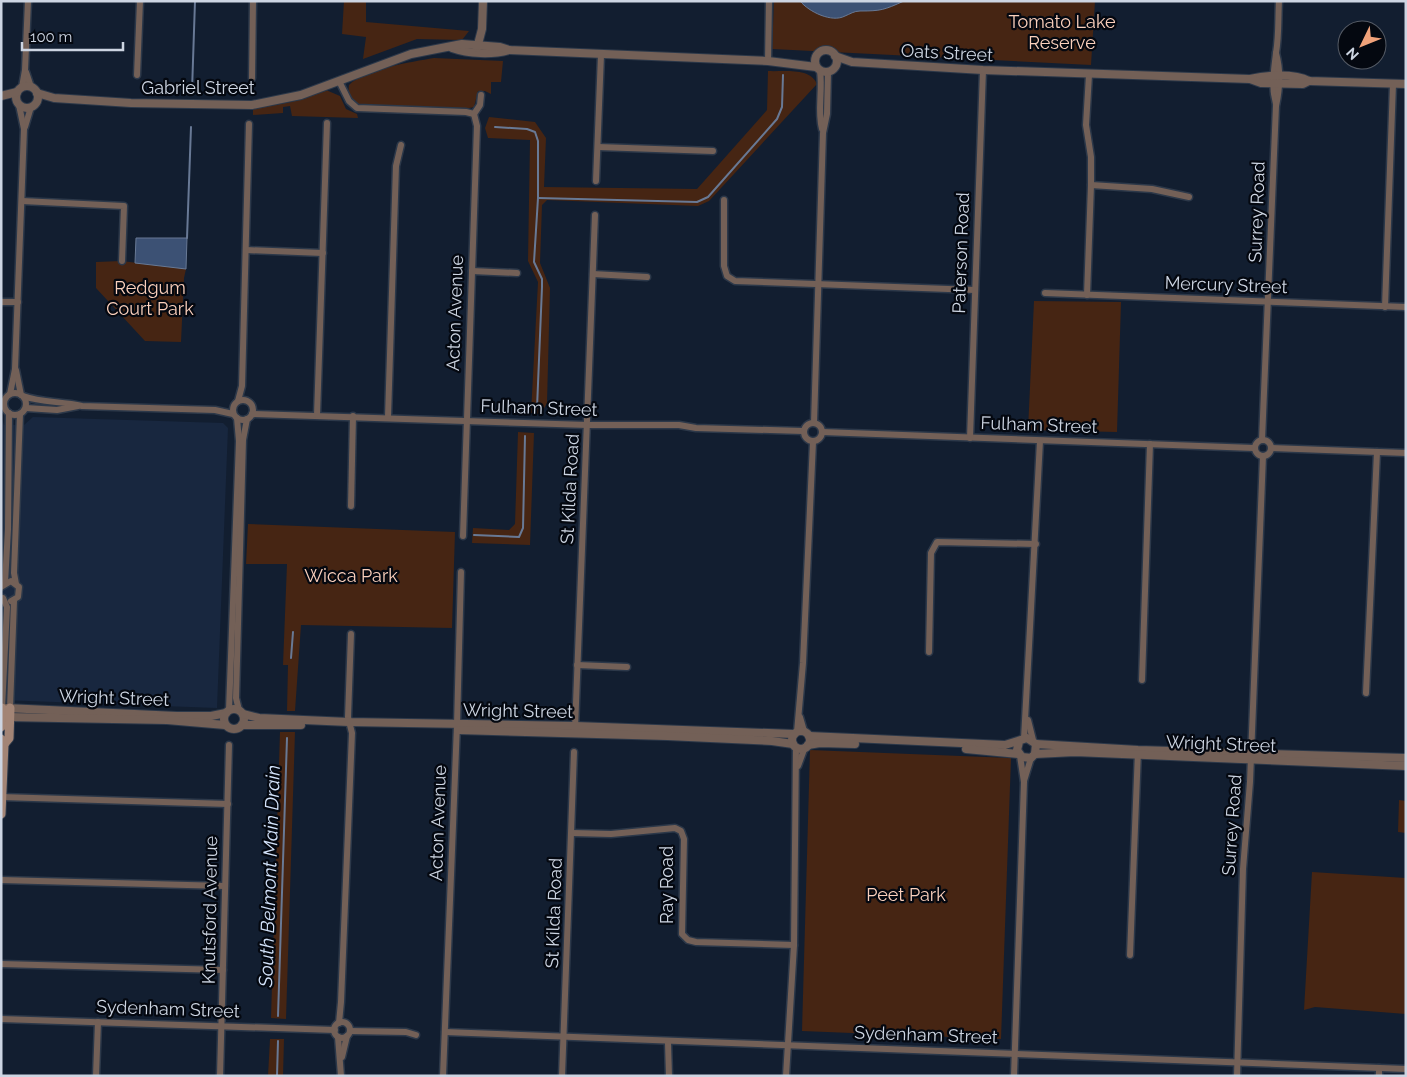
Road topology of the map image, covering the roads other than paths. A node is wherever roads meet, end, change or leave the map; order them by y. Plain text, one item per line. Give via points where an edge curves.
1 (28, 1) edge
2 (140, 1) edge
3 (253, 1) edge
4 (483, 1) edge
5 (769, 1) edge
6 (1279, 1) edge
7 (481, 49) junction
8 (601, 55) junction
9 (816, 56) junction
10 (835, 56) junction
11 (768, 61) junction
12 (852, 62) junction
13 (825, 69) junction
14 (25, 70) junction
15 (983, 70) junction
16 (137, 75) dead end
17 (1089, 75) junction
18 (252, 78) dead end
19 (1276, 80) junction
20 (339, 81) junction
21 (1393, 84) junction
22 (1406, 84) edge
23 (20, 90) junction
24 (34, 90) junction
25 (482, 95) dead end
26 (1, 96) edge
27 (54, 98) junction
28 (18, 103) junction
29 (34, 105) junction
30 (474, 114) junction
31 (327, 123) dead end
32 (249, 124) dead end
33 (24, 128) junction
34 (401, 145) dead end
35 (598, 147) junction
36 (713, 151) dead end
37 (596, 181) dead end
38 (1091, 185) junction
39 (1189, 197) dead end
40 (724, 200) dead end
41 (22, 201) junction
42 (595, 216) dead end
43 (246, 250) junction
44 (323, 253) junction
45 (122, 261) dead end
46 (472, 271) junction
47 (517, 273) dead end
48 (593, 274) junction
49 (647, 277) dead end
50 (817, 283) junction
51 (975, 290) junction
52 (1045, 293) dead end
53 (1087, 294) junction
54 (1, 302) edge
55 (18, 302) junction
56 (1269, 302) junction
57 (1385, 307) junction
58 (1406, 307) edge
59 (15, 369) junction
60 (242, 386) junction
61 (22, 396) junction
62 (6, 397) edge
63 (246, 400) junction
64 (236, 403) junction
65 (82, 406) junction
66 (26, 408) junction
67 (215, 410) junction
68 (5, 411) edge
69 (253, 411) junction
70 (20, 414) junction
71 (316, 415) junction
72 (235, 416) junction
73 (353, 416) junction
74 (388, 417) junction
75 (247, 419) junction
76 (466, 420) junction
77 (814, 423) junction
78 (588, 425) junction
79 (803, 431) junction
80 (822, 432) junction
81 (970, 438) junction
82 (1262, 440) junction
83 (1040, 441) junction
84 (813, 442) junction
85 (1150, 444) junction
86 (1254, 448) junction
87 (1271, 448) junction
88 (1377, 452) junction
89 (1406, 453) edge
90 (1263, 456) junction
91 (351, 506) dead end
92 (463, 536) dead end
93 (1036, 544) junction
94 (461, 572) dead end
95 (16, 584) junction
96 (3, 585) edge
97 (2, 597) edge
98 (14, 600) junction
99 (351, 634) dead end
100 (929, 652) dead end
101 (577, 665) junction
102 (627, 667) dead end
103 (1142, 680) dead end
104 (1366, 693) dead end
105 (227, 711) junction
106 (4, 712) edge
107 (241, 712) junction
108 (1026, 714) junction
109 (350, 724) junction
110 (225, 725) junction
111 (242, 725) junction
112 (457, 727) junction
113 (1, 728) edge
114 (575, 730) junction
115 (801, 733) junction
116 (1022, 741) junction
117 (3, 742) edge
118 (1034, 742) junction
119 (229, 745) dead end
120 (795, 745) junction
121 (807, 746) junction
122 (574, 752) dead end
123 (1138, 753) junction
124 (1019, 755) junction
125 (1033, 756) junction
126 (1251, 757) junction
127 (1406, 758) edge
128 (1406, 766) edge
129 (798, 767) junction
130 (1024, 782) junction
131 (2, 797) edge
132 (228, 804) junction
133 (1, 814) edge
134 (572, 833) junction
135 (1, 880) edge
136 (225, 886) junction
137 (794, 945) junction
138 (1130, 955) dead end
139 (1, 964) edge
140 (223, 970) junction
141 (1, 1019) edge
142 (98, 1022) junction
143 (341, 1023) junction
144 (222, 1026) junction
145 (445, 1032) junction
146 (336, 1033) junction
147 (349, 1034) junction
148 (416, 1035) dead end
149 (564, 1037) junction
150 (668, 1042) junction
151 (787, 1046) junction
152 (1015, 1053) junction
153 (341, 1060) junction
154 (1237, 1061) junction
155 (1379, 1068) junction
156 (1406, 1069) edge
157 (96, 1076) edge
158 (220, 1076) edge
159 (341, 1076) edge
160 (443, 1076) edge
161 (562, 1076) edge
162 (669, 1076) edge
163 (786, 1076) edge
164 (1014, 1076) edge
165 (1237, 1076) edge
166 (1379, 1076) edge

1 - 14 street
2 - 16 street
3 - 18 street
4 - 7 street via 482,29 485,34
5 - 11 street
6 - 19 street, Surrey Road
7 - 8 street, Oats Street
7 - 20 street, Gabriel Street via 462,44 411,54
8 - 11 street, Oats Street
8 - 35 street
9 - 10 street, Oats Street via 824,50
9 - 11 street, Oats Street
9 - 13 street
10 - 12 street, Oats Street
10 - 13 street
11 - 13 street, Oats Street
12 - 13 street, Oats Street
12 - 15 street, Oats Street
13 - 50 street via 827,114 823,133
14 - 23 street
14 - 24 street
15 - 17 street, Oats Street
15 - 51 street, Paterson Road
17 - 19 street, Oats Street
17 - 38 street via 1086,125
19 - 21 street, Oats Street via 1303,84 1309,81
19 - 56 street, Surrey Road
20 - 27 street, Gabriel Street via 301,95 252,105
20 - 30 street via 349,102 357,108
21 - 22 street, Oats Street
21 - 57 street
23 - 24 street, Gabriel Street
23 - 26 street
23 - 28 street
24 - 27 street, Gabriel Street
24 - 29 street
25 - 30 street, Acton Avenue
26 - 28 street
27 - 29 street, Gabriel Street
28 - 29 street via 25,108
28 - 33 street
29 - 33 street
30 - 46 street, Acton Avenue via 477,126
31 - 44 street
32 - 43 street
33 - 41 street
34 - 74 street via 396,166
35 - 36 street
35 - 37 street
38 - 39 street via 1152,189
38 - 53 street
40 - 50 street via 724,266 727,276 735,281
41 - 45 street via 124,206
41 - 55 street
42 - 48 street, St Kilda Road
43 - 44 street
43 - 60 street
44 - 71 street
46 - 47 street
46 - 76 street, Acton Avenue
48 - 49 street
48 - 78 street, St Kilda Road
50 - 51 street
50 - 77 street
51 - 81 street, Paterson Road
52 - 53 street, Mercury Street
53 - 56 street, Mercury Street
54 - 55 street
55 - 59 street
56 - 57 street, Mercury Street
56 - 82 street, Surrey Road
57 - 58 street, Mercury Street
59 - 61 street
59 - 62 street
60 - 63 street
60 - 64 street
61 - 62 street
61 - 65 street
61 - 66 street
62 - 68 street
63 - 64 street
63 - 69 street
64 - 67 street
64 - 72 street
65 - 66 street via 57,410
65 - 67 street
66 - 70 street
67 - 72 street
68 - 70 street
68 - 96 street via 8,529
69 - 71 street, Fulham Street
69 - 75 street
70 - 95 street
71 - 73 street, Fulham Street
72 - 75 street
72 - 105 street via 238,451
73 - 74 street, Fulham Street
73 - 91 street
74 - 76 street, Fulham Street
75 - 107 street via 243,440 236,698
76 - 78 street, Fulham Street
76 - 92 street, Acton Avenue
77 - 79 street
77 - 80 street
78 - 79 street, Fulham Street via 679,425
78 - 101 street, St Kilda Road
79 - 84 street
80 - 81 street, Fulham Street
80 - 84 street via 821,437
81 - 83 street, Fulham Street
82 - 86 street
82 - 87 street
83 - 85 street, Fulham Street
83 - 93 street
84 - 115 street
85 - 86 street, Fulham Street
85 - 103 street
86 - 90 street
87 - 88 street
87 - 90 street
88 - 89 street
88 - 104 street
90 - 126 street, Surrey Road
93 - 100 street via 937,542 931,553
93 - 108 street
94 - 112 street, Acton Avenue
95 - 96 street via 11,581
95 - 98 street via 20,594
97 - 98 street
97 - 106 street via 7,607
98 - 106 street
99 - 109 street
101 - 102 street
101 - 114 street, St Kilda Road
105 - 106 street, Wright Street via 211,716
105 - 107 street, Wright Street
105 - 110 street via 223,719
106 - 110 street, Wright Street
106 - 113 main road
106 - 117 main road via 9,738
107 - 109 street, Wright Street via 259,718
107 - 111 street
108 - 116 street
108 - 118 street
109 - 111 street, Wright Street
109 - 112 street, Wright Street
109 - 143 street
110 - 111 street, Wright Street via 234,730
112 - 114 street, Wright Street
112 - 145 street, Acton Avenue
114 - 115 street, Wright Street
114 - 120 street, Wright Street
115 - 116 street, Wright Street via 1005,745
115 - 120 street
115 - 121 street
116 - 118 street, Wright Street
116 - 124 street via 1017,747
117 - 131 main road
118 - 123 street, Wright Street
118 - 125 street
119 - 132 street, Knutsford Avenue
120 - 121 street, Wright Street
120 - 129 street
121 - 124 street via 820,742 990,750
121 - 129 street
122 - 134 street, St Kilda Road
123 - 125 street, Wright Street via 1054,752
123 - 126 street, Wright Street
123 - 138 street
124 - 125 street, Wright Street
124 - 130 street
125 - 130 street
126 - 127 street, Wright Street
126 - 128 street, Wright Street
126 - 154 street, Surrey Road via 1243,869
129 - 137 street
130 - 152 street
131 - 132 street
131 - 133 main road
132 - 136 street, Knutsford Avenue
134 - 137 street, Ray Road via 611,834 675,828 681,831 684,839 682,934 696,942
134 - 149 street, St Kilda Road
135 - 136 street
136 - 140 street, Knutsford Avenue
137 - 151 street
139 - 140 street
140 - 144 street, Knutsford Avenue
141 - 142 street, Sydenham Street
142 - 144 street, Sydenham Street
142 - 157 street
143 - 146 street
143 - 147 street via 348,1024
144 - 146 street, Sydenham Street
144 - 158 street, Knutsford Avenue
145 - 149 street, Sydenham Street
145 - 160 street, Acton Avenue
146 - 147 street, Sydenham Street
146 - 153 street
147 - 148 street via 406,1032
147 - 153 street
149 - 150 street, Sydenham Street
149 - 161 street, St Kilda Road
150 - 151 street, Sydenham Street
150 - 162 street
151 - 152 street, Sydenham Street
151 - 163 street
152 - 154 street, Sydenham Street
152 - 164 street
153 - 159 street
154 - 155 street, Sydenham Street
154 - 165 street, Surrey Road
155 - 156 street, Sydenham Street
155 - 166 street

